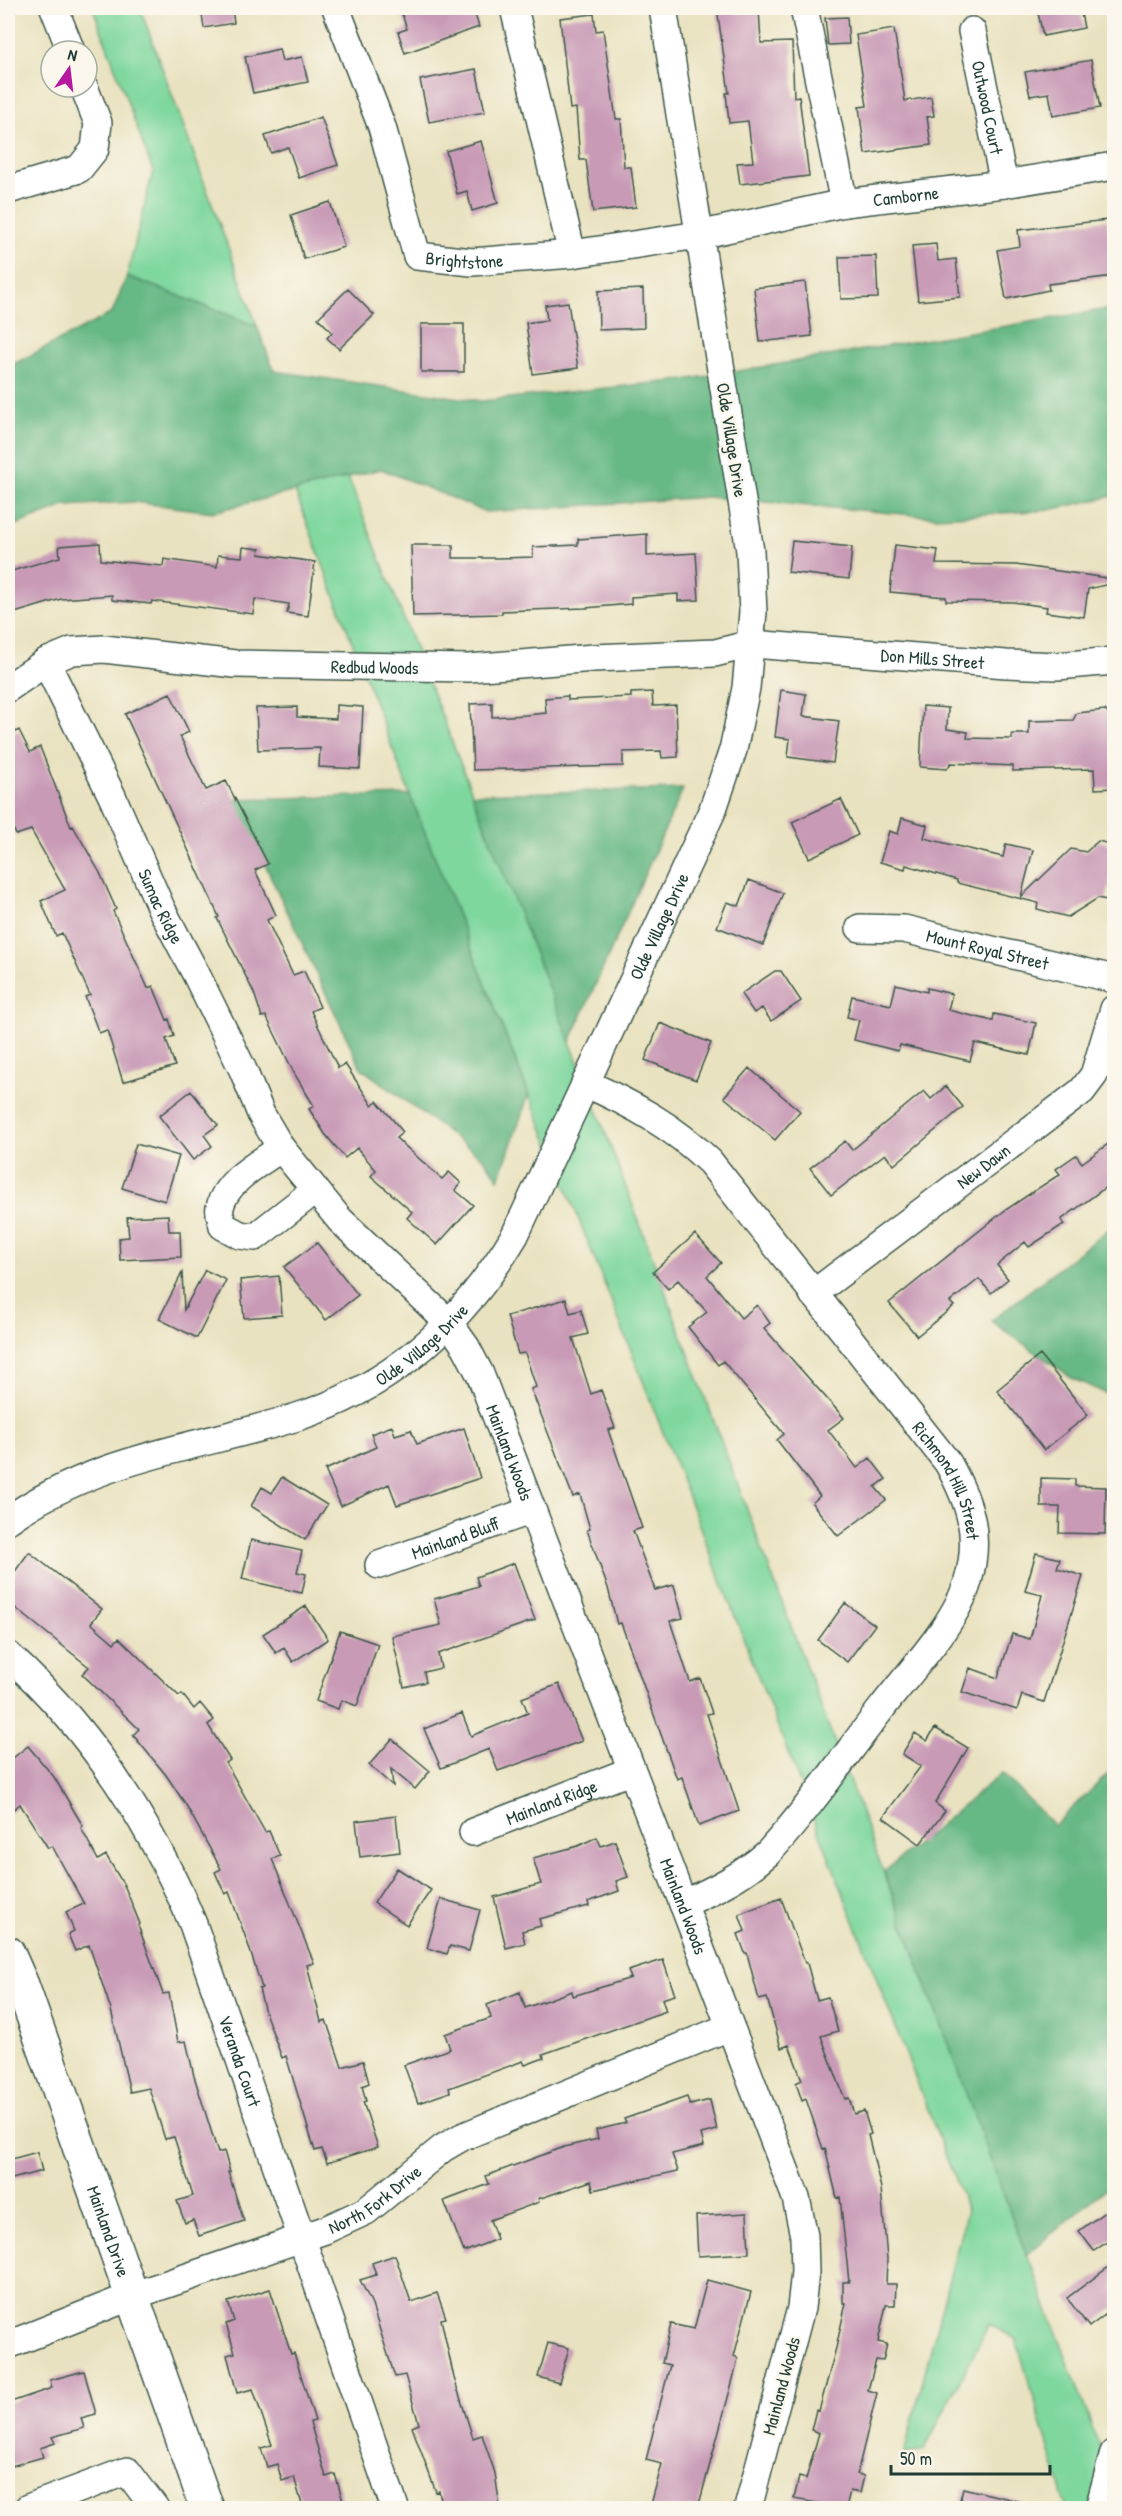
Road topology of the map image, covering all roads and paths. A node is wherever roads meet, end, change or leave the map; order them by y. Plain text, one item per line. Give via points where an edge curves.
1 (54, 8) edge
2 (336, 8) edge
3 (514, 8) edge
4 (663, 8) edge
5 (804, 8) edge
6 (972, 31) dead end
7 (66, 39) edge
8 (89, 99) edge
9 (1114, 166) edge
10 (1004, 184) junction
11 (8, 190) edge
12 (844, 203) junction
13 (699, 235) junction
14 (572, 254) junction
15 (751, 644) junction
16 (1114, 661) edge
17 (46, 662) junction
18 (8, 688) edge
19 (860, 928) dead end
20 (1114, 980) edge
21 (1114, 1009) edge
22 (585, 1083) junction
23 (280, 1148) junction
24 (314, 1191) junction
25 (813, 1294) junction
26 (449, 1323) junction
27 (532, 1510) junction
28 (8, 1520) edge
29 (379, 1565) dead end
30 (8, 1655) edge
31 (630, 1771) junction
32 (473, 1833) dead end
33 (683, 1904) junction
34 (8, 1953) edge
35 (729, 2027) junction
36 (301, 2238) junction
37 (132, 2296) junction
38 (8, 2345) edge
39 (1114, 2452) edge
40 (28, 2508) edge
41 (155, 2508) edge
42 (207, 2508) edge
43 (395, 2508) edge
44 (748, 2508) edge
45 (1099, 2508) edge

1 - 7 street
2 - 14 street, Brightstone via 382,128 417,256 472,262
3 - 14 street
4 - 13 street, Olde Village Drive
5 - 12 street
6 - 10 street, Outwood Court
8 - 11 street via 98,123 95,149 79,169
9 - 10 street, Camborne
10 - 12 street, Camborne
12 - 13 street, Camborne
13 - 14 street, Brightstone
13 - 15 street, Olde Village Drive via 750,551
15 - 16 street, Don Mills Street via 1006,664 1057,666
15 - 17 street, Redbud Woods via 715,653 469,668 235,664 104,649 72,651
15 - 22 street, Olde Village Drive via 733,750 713,809
17 - 18 street, Redbud Woods
17 - 23 street, Sumac Ridge via 108,786 160,908
19 - 20 street, Mount Royal Street via 904,929
21 - 25 street, New Dawn via 1094,1075 1082,1091
22 - 25 street, Richmond Hill Street via 667,1125 689,1142 728,1183
22 - 26 street, Olde Village Drive via 515,1235 490,1276
23 - 24 street, Sumac Ridge
23 - 24 street via 226,1192 219,1209 223,1226 255,1237
24 - 26 street, Sumac Ridge
25 - 33 street, Richmond Hill Street via 948,1463 966,1496 974,1552 968,1580 946,1624 777,1844 749,1870
26 - 27 street, Mainland Woods via 480,1374
26 - 28 street, Olde Village Drive via 405,1361 335,1402 297,1416 129,1460 46,1495
27 - 29 street, Mainland Bluff
27 - 31 street, Mainland Woods
30 - 36 street, Veranda Court via 93,1746 129,1798 170,1870 193,1924
31 - 32 street, Mainland Ridge
31 - 33 street, Mainland Woods
33 - 35 street, Mainland Woods
34 - 37 main road, Mainland Drive
35 - 36 street, North Fork Drive via 462,2137 366,2211
35 - 44 street, Mainland Woods via 796,2198 804,2254 801,2308
36 - 37 street, North Fork Drive
36 - 43 street, Veranda Court
37 - 38 street, North Fork Drive
37 - 42 main road, Mainland Drive
39 - 45 street
40 - 41 street via 127,2471

